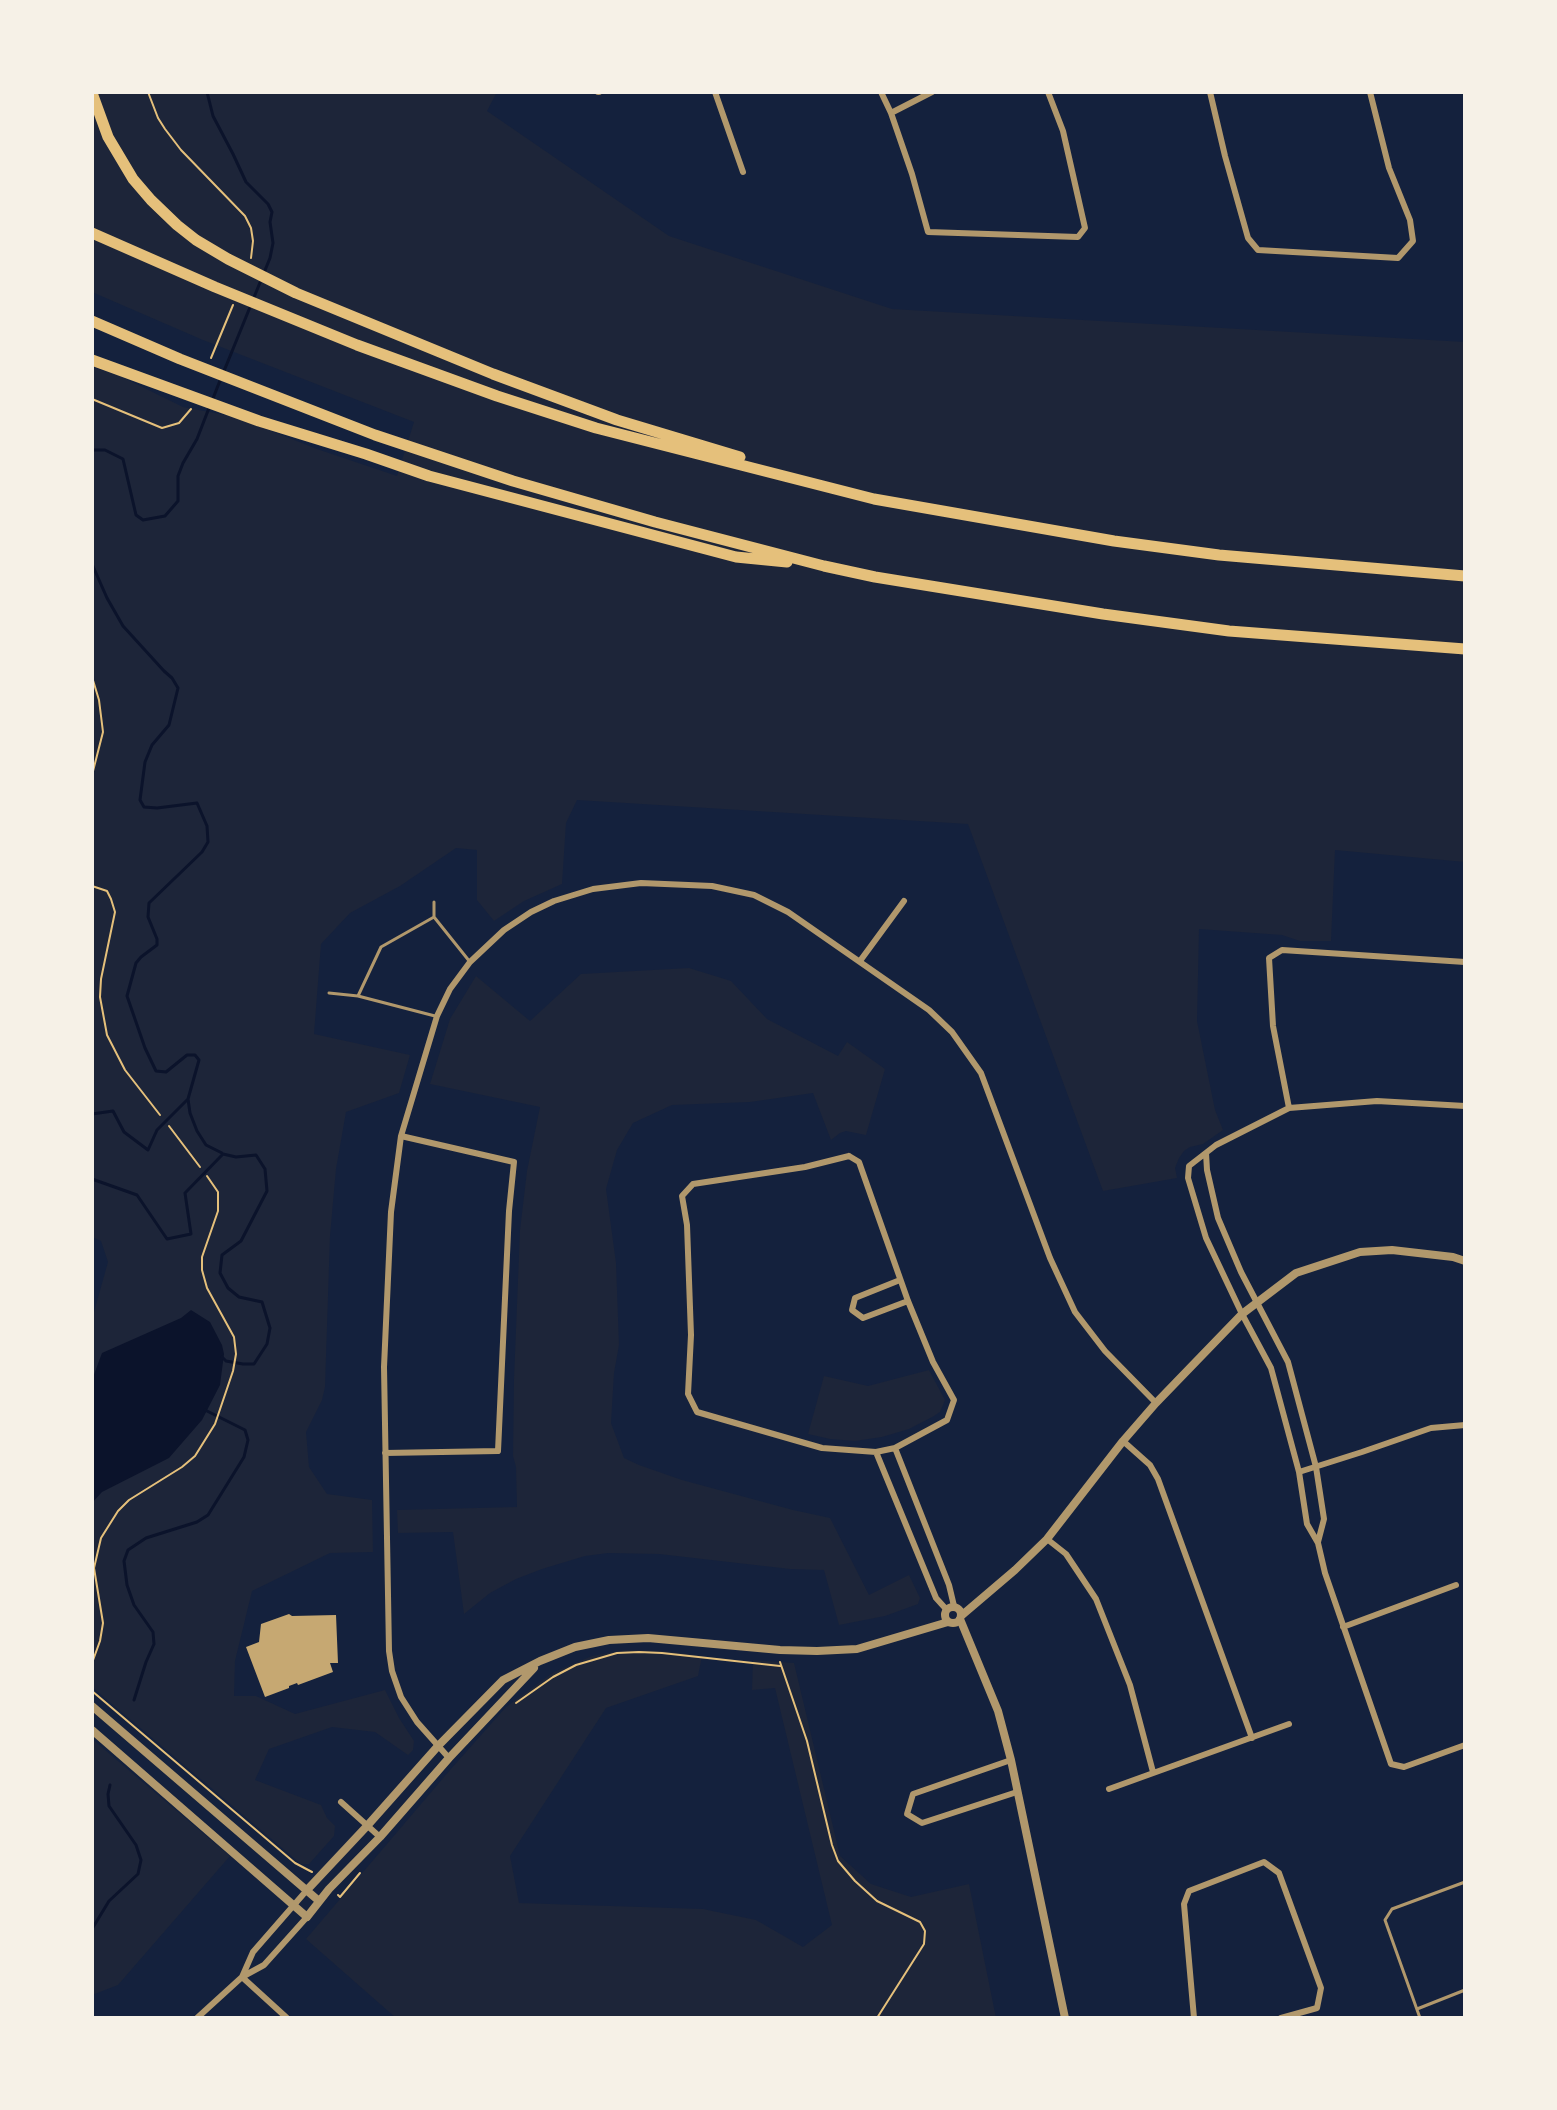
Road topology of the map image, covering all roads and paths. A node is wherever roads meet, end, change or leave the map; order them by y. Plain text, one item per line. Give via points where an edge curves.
1 (148, 92) edge
2 (715, 92) edge
3 (881, 92) edge
4 (932, 92) edge
5 (1048, 92) edge
6 (1210, 92) edge
7 (1370, 92) edge
8 (92, 93) edge
9 (891, 113) junction
10 (743, 172) dead end
11 (251, 228) dead end
12 (92, 233) edge
13 (92, 321) edge
14 (92, 360) edge
15 (859, 495) junction
16 (824, 566) junction
17 (1465, 576) edge
18 (1465, 649) edge
19 (92, 677) edge
20 (92, 775) edge
21 (92, 886) edge
22 (904, 901) dead end
23 (434, 902) dead end
24 (434, 917) junction
25 (860, 961) junction
26 (470, 962) junction
27 (1465, 962) edge
28 (329, 993) dead end
29 (358, 996) junction
30 (437, 1016) junction
31 (1465, 1106) edge
32 (1289, 1108) junction
33 (160, 1115) dead end
34 (169, 1126) dead end
35 (401, 1136) junction
36 (1206, 1153) junction
37 (200, 1167) dead end
38 (207, 1176) dead end
39 (1465, 1261) edge
40 (900, 1280) junction
41 (908, 1301) junction
42 (1257, 1303) junction
43 (1242, 1314) junction
44 (1156, 1403) junction
45 (1465, 1425) edge
46 (1123, 1441) junction
47 (895, 1448) junction
48 (876, 1452) junction
49 (385, 1453) junction
50 (1316, 1467) junction
51 (1299, 1472) junction
52 (1047, 1539) junction
53 (1318, 1543) junction
54 (1456, 1585) dead end
55 (953, 1615) junction
56 (1343, 1627) junction
57 (780, 1650) junction
58 (540, 1661) junction
59 (92, 1663) edge
60 (780, 1666) junction
61 (92, 1691) edge
62 (92, 1706) edge
63 (509, 1709) dead end
64 (1289, 1724) dead end
65 (92, 1730) edge
66 (1252, 1738) junction
67 (1465, 1745) edge
68 (438, 1746) junction
69 (449, 1758) junction
70 (1011, 1760) junction
71 (1153, 1772) junction
72 (1109, 1789) dead end
73 (1017, 1792) junction
74 (341, 1802) dead end
75 (367, 1826) junction
76 (380, 1837) junction
77 (366, 1866) dead end
78 (312, 1872) dead end
79 (1465, 1882) edge
80 (307, 1890) junction
81 (340, 1897) dead end
82 (319, 1901) junction
83 (294, 1904) junction
84 (307, 1917) junction
85 (242, 1977) junction
86 (1465, 1990) edge
87 (1417, 2009) junction
88 (197, 2018) edge
89 (287, 2018) edge
90 (877, 2018) edge
91 (1065, 2018) edge
92 (1194, 2018) edge
93 (1281, 2018) edge
94 (1420, 2018) edge

1 - 11 path via 165,129
2 - 10 street
3 - 9 street
4 - 9 street
5 - 9 street via 1063,131 1085,228 1078,237 928,232
6 - 7 street via 1248,238 1258,250 1398,258 1413,241 1410,220 1389,168
8 - 15 highway via 108,137 142,189 177,225 228,259 296,293 493,374 617,420
12 - 15 highway via 415,367 596,428
13 - 16 highway via 375,435 513,481
14 - 16 highway via 429,476 736,557
15 - 17 highway via 1114,541
16 - 18 highway via 1229,631
19 - 20 path via 103,732
21 - 33 path via 107,891 115,912 101,979 107,1035 125,1070
22 - 25 street
23 - 24 lane
24 - 26 lane
24 - 29 lane via 381,947
25 - 26 street via 754,895 712,886 641,883 554,901 504,930
25 - 44 street via 929,1010 981,1073 1075,1312
26 - 30 street
27 - 32 street via 1282,950 1269,958 1273,1026
28 - 29 lane
29 - 30 lane
30 - 35 street
31 - 32 street via 1377,1101
32 - 36 street
34 - 37 path
35 - 49 street via 391,1212
35 - 49 street via 514,1162 498,1451
36 - 42 street via 1218,1218
36 - 43 street via 1189,1166 1188,1178 1206,1238
38 - 59 path via 218,1192 218,1211 202,1270 234,1337 233,1371 215,1424 195,1456 129,1500 101,1538 94,1568 103,1623
39 - 42 street via 1392,1250 1360,1252 1296,1273
40 - 41 street
40 - 41 street via 855,1298 852,1310 863,1318
40 - 48 street via 859,1162 849,1156 693,1184 682,1196 691,1335 688,1394 697,1412 822,1448
41 - 47 street via 954,1400 947,1420
42 - 43 street
42 - 50 street via 1288,1362
43 - 44 street
43 - 51 street via 1271,1368
44 - 46 street
45 - 50 street via 1431,1428
46 - 52 street
46 - 66 street via 1158,1479
47 - 48 street
47 - 55 street via 949,1585
48 - 55 street via 936,1598
49 - 68 street via 392,1671 401,1697
50 - 51 street
50 - 53 street via 1324,1519
51 - 53 street via 1307,1524
52 - 55 street
52 - 71 street via 1066,1554 1096,1599 1130,1685
53 - 56 street
54 - 56 street
55 - 57 street via 857,1649
55 - 70 street via 992,1696
56 - 67 street via 1391,1764 1404,1767
57 - 58 street via 648,1638 575,1647
57 - 60 path
58 - 68 street via 503,1680
58 - 69 street
60 - 63 path via 617,1653 576,1665
60 - 90 path via 807,1741 838,1861 877,1901 920,1922 925,1931 924,1944
61 - 78 path
62 - 80 street
64 - 66 street
65 - 83 street
66 - 71 street
68 - 69 street
68 - 75 street
69 - 76 street
70 - 73 street
70 - 73 street via 913,1794 907,1814 922,1823
71 - 72 street
73 - 91 street
74 - 75 street
75 - 76 street
75 - 80 street
76 - 82 street
77 - 81 path
79 - 87 lane via 1392,1909 1385,1920
80 - 82 street
80 - 83 street
82 - 84 street
83 - 84 street
83 - 85 street via 253,1952
84 - 85 street via 264,1965
85 - 88 street
85 - 89 street
86 - 87 lane
87 - 94 lane
92 - 93 street via 1184,1904 1189,1891 1264,1862 1279,1873 1321,1988 1317,2008

